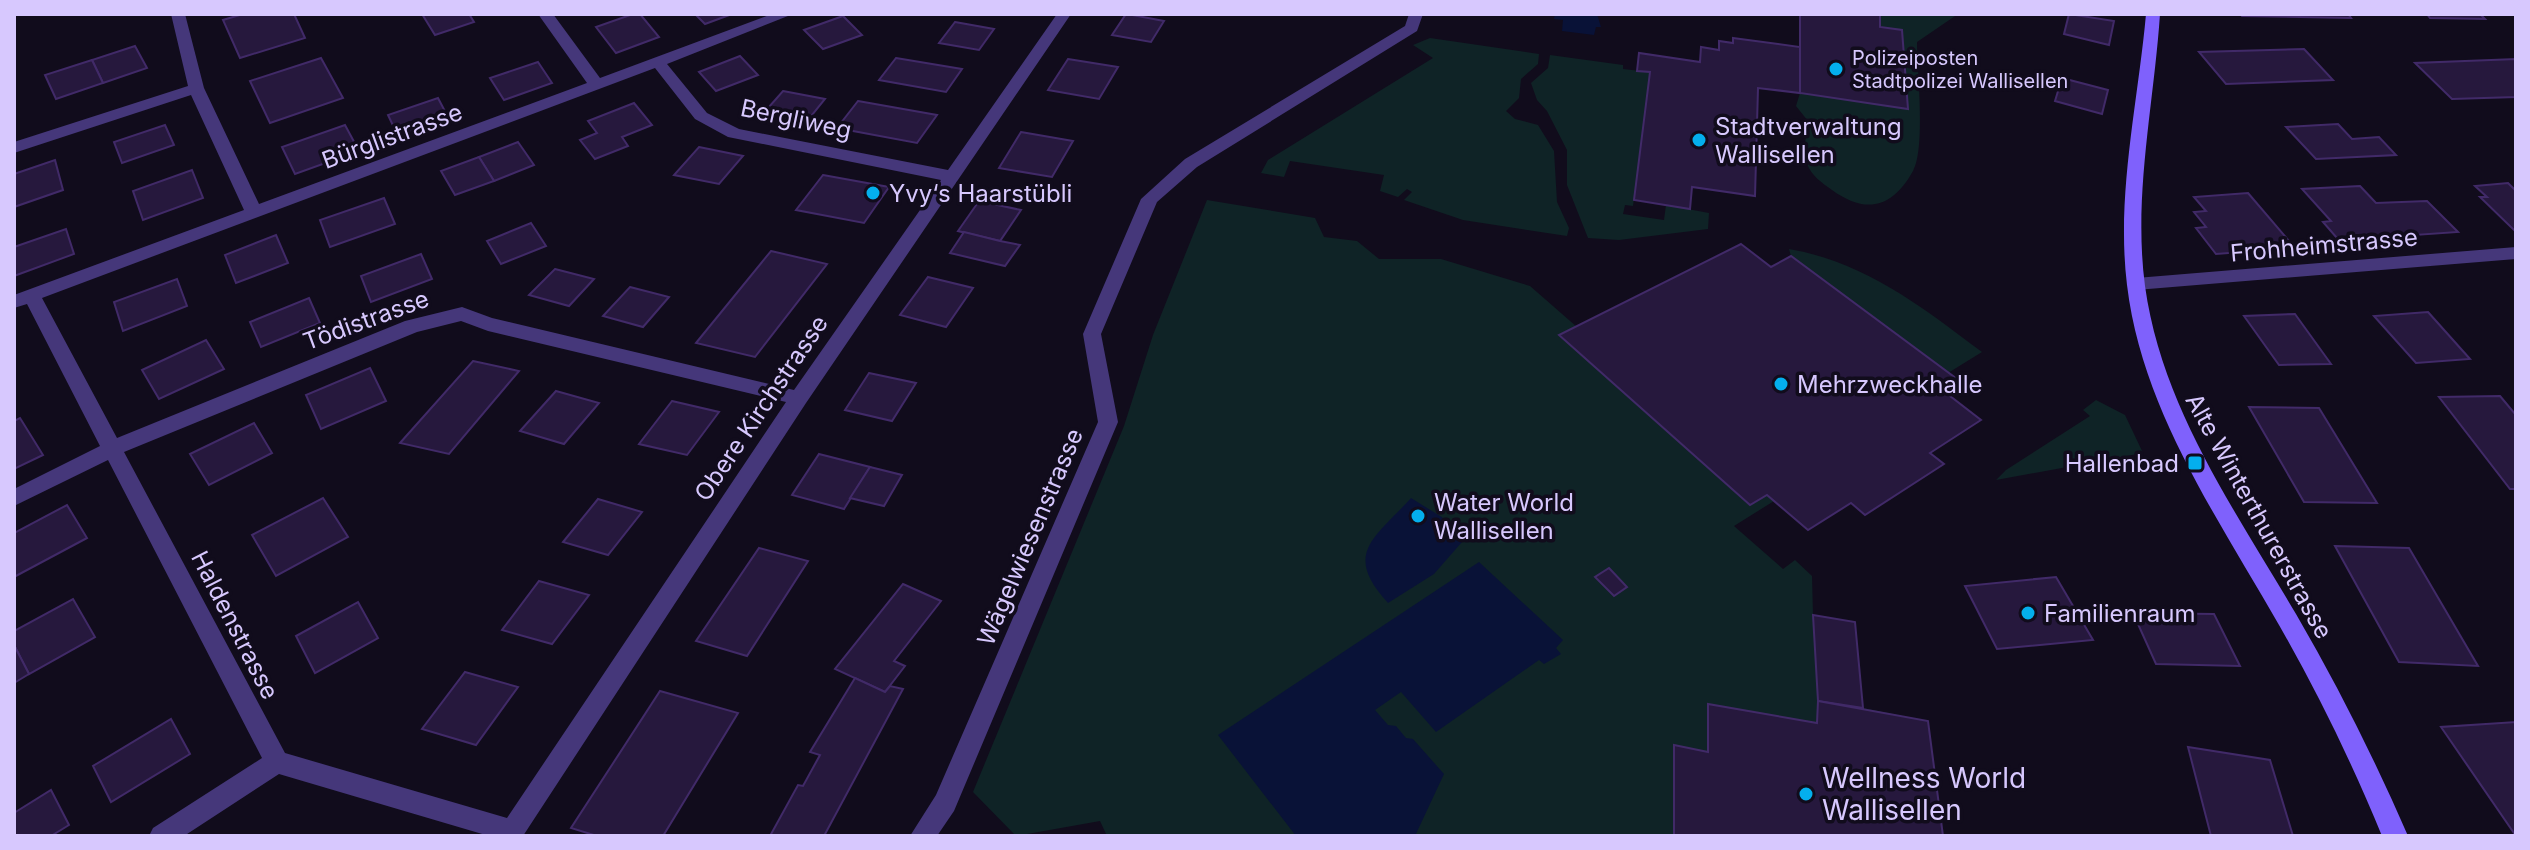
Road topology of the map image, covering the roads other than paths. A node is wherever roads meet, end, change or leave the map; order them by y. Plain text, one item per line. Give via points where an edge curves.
1 (178, 14) edge
2 (545, 14) edge
3 (786, 14) edge
4 (1064, 14) edge
5 (1416, 14) edge
6 (2153, 14) edge
7 (658, 62) junction
8 (597, 85) junction
9 (196, 88) junction
10 (14, 148) edge
11 (950, 176) junction
12 (254, 212) junction
13 (2516, 253) edge
14 (2136, 284) junction
15 (23, 299) edge
16 (799, 398) junction
17 (114, 448) junction
18 (14, 498) edge
19 (277, 762) junction
20 (510, 833) edge
21 (162, 836) edge
22 (923, 836) edge
23 (2395, 836) edge

1 - 9 street
2 - 8 street
3 - 7 street, Bürglistrasse
4 - 11 street, Obere Kirchstrasse
5 - 22 street, Wägelwiesenstrasse via 1412,28 1191,163 1150,199 1092,334 1108,422 945,803
6 - 14 main road, Alte Winterthurerstrasse via 2135,178
7 - 8 street, Bürglistrasse
7 - 11 street, Bergliweg via 701,116 734,133
8 - 12 street, Bürglistrasse
9 - 10 street
9 - 12 street
11 - 16 street, Obere Kirchstrasse
12 - 15 street, Bürglistrasse
13 - 14 street, Frohheimstrasse
14 - 23 main road, Alte Winterthurerstrasse via 2147,340 2171,412 2332,702
15 - 17 street, Haldenstrasse
16 - 17 street, Tödistrasse via 462,314 412,326
16 - 20 street, Obere Kirchstrasse
17 - 18 street, Tödistrasse
17 - 19 street, Haldenstrasse
19 - 20 street
19 - 21 street

